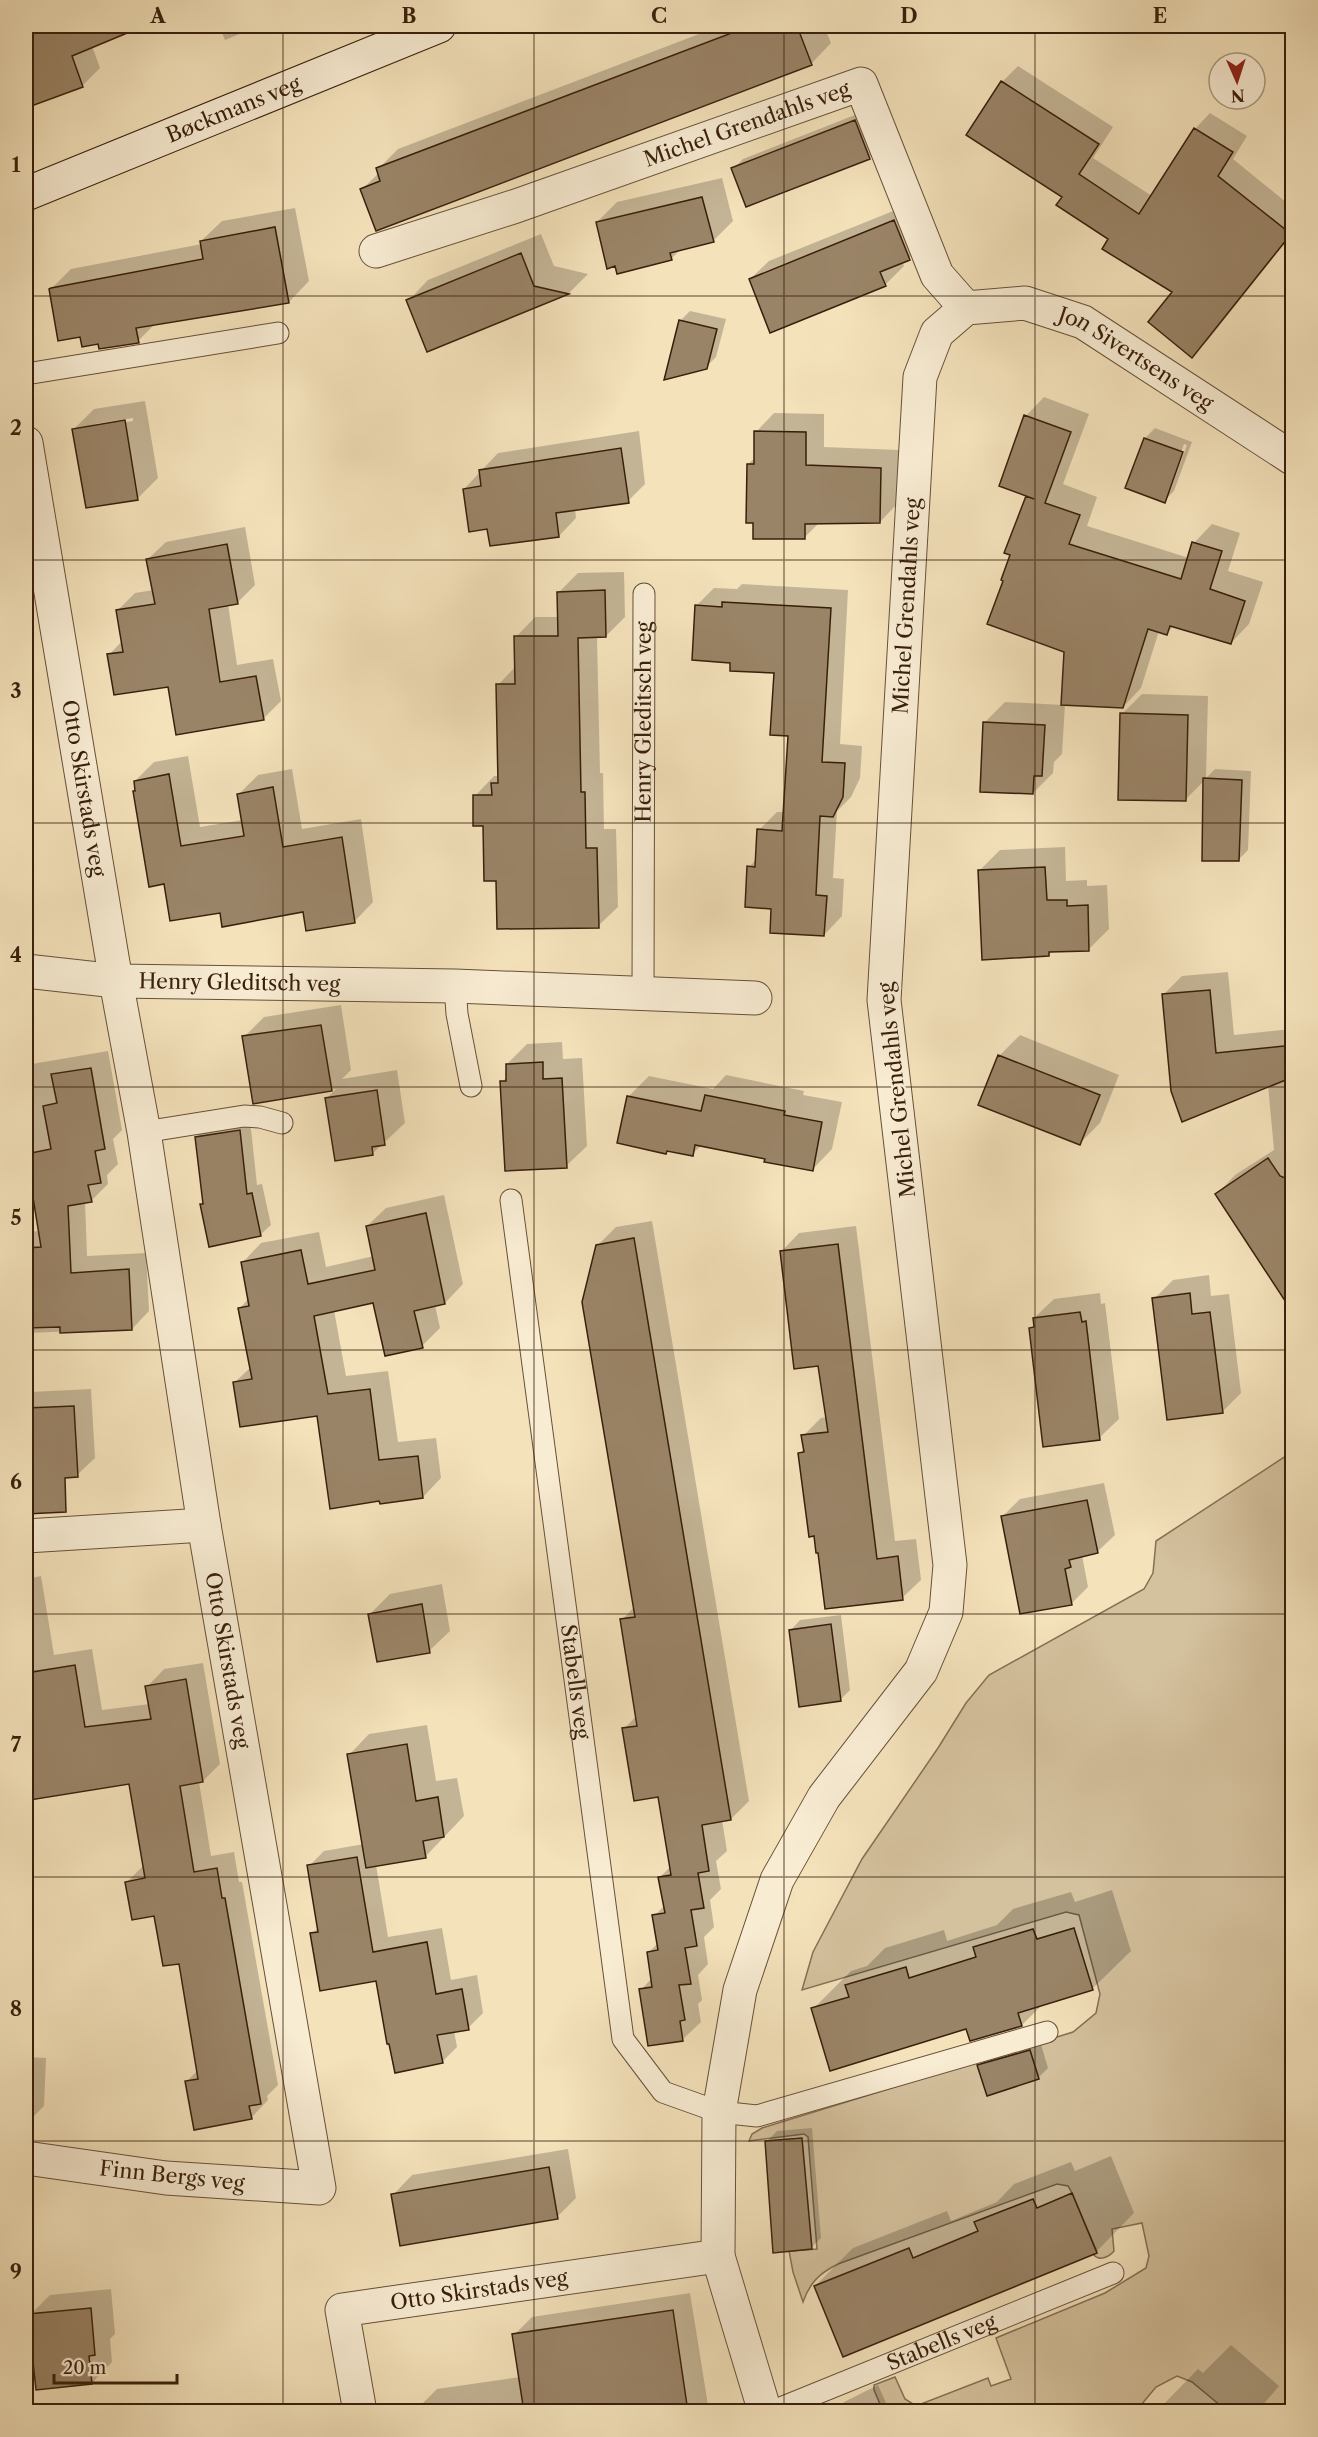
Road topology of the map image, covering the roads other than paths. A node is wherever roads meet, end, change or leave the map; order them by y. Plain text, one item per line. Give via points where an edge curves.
1 (439, 26) edge
2 (26, 194) edge
3 (376, 250) dead end
4 (966, 308) junction
5 (278, 333) dead end
6 (26, 374) edge
7 (26, 443) edge
8 (1293, 458) edge
9 (644, 594) dead end
10 (26, 971) edge
11 (116, 981) junction
12 (454, 986) junction
13 (643, 995) junction
14 (755, 998) dead end
15 (471, 1086) dead end
16 (282, 1123) dead end
17 (144, 1132) junction
18 (510, 1200) dead end
19 (204, 1525) junction
20 (26, 1536) edge
21 (1047, 2032) dead end
22 (719, 2112) junction
23 (26, 2158) edge
24 (319, 2188) joint
25 (718, 2256) junction
26 (1113, 2273) dead end
27 (360, 2412) edge
28 (765, 2412) edge
29 (771, 2412) edge

1 - 2 street, Bøckmans veg
3 - 4 street, Michel Grendahls veg via 516,206 861,84 937,274
4 - 8 street, Jon Sivertsens veg via 1025,303 1083,322
4 - 22 street, Michel Grendahls veg via 937,333 920,377 884,1000 950,1565 946,1612 921,1671 824,1797 777,1880 740,1990
5 - 6 lane
7 - 11 street, Otto Skirstads veg
9 - 13 lane, Henry Gleditsch veg
10 - 11 street, Henry Gleditsch veg
11 - 12 street, Henry Gleditsch veg
11 - 17 street, Otto Skirstads veg
12 - 13 street, Henry Gleditsch veg
12 - 15 lane
13 - 14 street, Henry Gleditsch veg
16 - 17 lane via 243,1116
17 - 19 street, Otto Skirstads veg
18 - 22 lane, Stabells veg via 623,2039 663,2092
19 - 20 street
19 - 24 street, Otto Skirstads veg
21 - 22 lane, Stabells veg via 757,2116
22 - 25 street
23 - 24 street, Finn Bergs veg via 166,2178
25 - 27 street, Otto Skirstads veg via 342,2310
25 - 28 street
26 - 29 lane, Stabells veg

